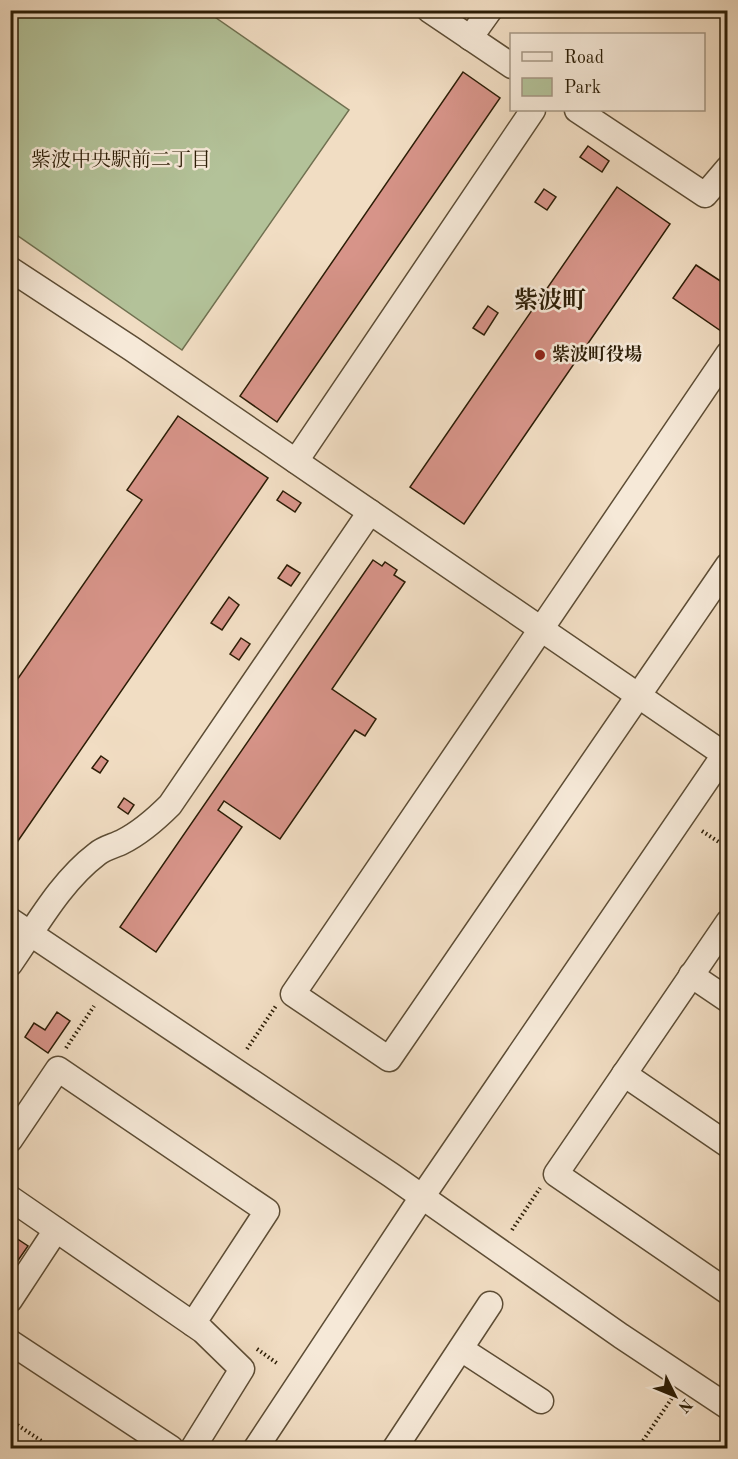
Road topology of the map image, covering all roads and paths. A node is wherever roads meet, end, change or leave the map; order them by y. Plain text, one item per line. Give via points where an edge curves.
1 (429, 10) edge
2 (490, 10) edge
3 (470, 38) junction
4 (510, 65) edge
5 (532, 111) edge
6 (579, 111) edge
7 (728, 168) edge
8 (10, 269) edge
9 (728, 354) edge
10 (296, 461) junction
11 (370, 512) junction
12 (728, 565) edge
13 (539, 628) junction
14 (639, 697) junction
15 (726, 754) edge
16 (702, 831) dead end
17 (728, 849) edge
18 (10, 920) edge
19 (728, 922) edge
20 (31, 934) junction
21 (10, 964) edge
22 (691, 975) junction
23 (293, 994) junction
24 (728, 1000) edge
25 (94, 1006) dead end
26 (247, 1049) dead end
27 (58, 1069) junction
28 (624, 1074) junction
29 (10, 1140) edge
30 (728, 1145) edge
31 (556, 1174) junction
32 (422, 1197) junction
33 (10, 1198) edge
34 (56, 1230) junction
35 (512, 1230) dead end
36 (728, 1292) edge
37 (10, 1300) edge
38 (490, 1304) dead end
39 (193, 1324) junction
40 (10, 1342) edge
41 (256, 1348) dead end
42 (460, 1349) junction
43 (278, 1364) dead end
44 (672, 1398) dead end
45 (541, 1401) dead end
46 (728, 1407) edge
47 (10, 1420) edge
48 (52, 1449) edge
49 (171, 1449) edge
50 (193, 1449) edge
51 (256, 1449) edge
52 (395, 1449) edge
53 (638, 1449) edge

1 - 3 street
2 - 3 street
3 - 4 street
5 - 10 street
6 - 7 street via 705,195
8 - 10 street
9 - 13 street
10 - 11 street
11 - 13 street
11 - 20 street via 170,805 137,834 99,852 83,866
12 - 14 street
13 - 14 street
13 - 23 street
14 - 15 street
14 - 23 street via 389,1059
15 - 32 street
16 - 17 path
18 - 20 street
19 - 22 street
20 - 21 street
20 - 32 street
22 - 24 street
22 - 28 street
23 - 26 path via 280,999
25 - 27 path via 59,1060
27 - 29 street
27 - 39 street via 267,1211
28 - 30 street
28 - 31 street
31 - 35 path via 545,1181
31 - 36 street
32 - 46 street
32 - 51 street
33 - 34 street
34 - 37 street
34 - 39 street
38 - 42 street
39 - 50 street via 242,1369
40 - 49 street
41 - 43 path
42 - 45 street
42 - 52 street
44 - 53 path
47 - 48 path

